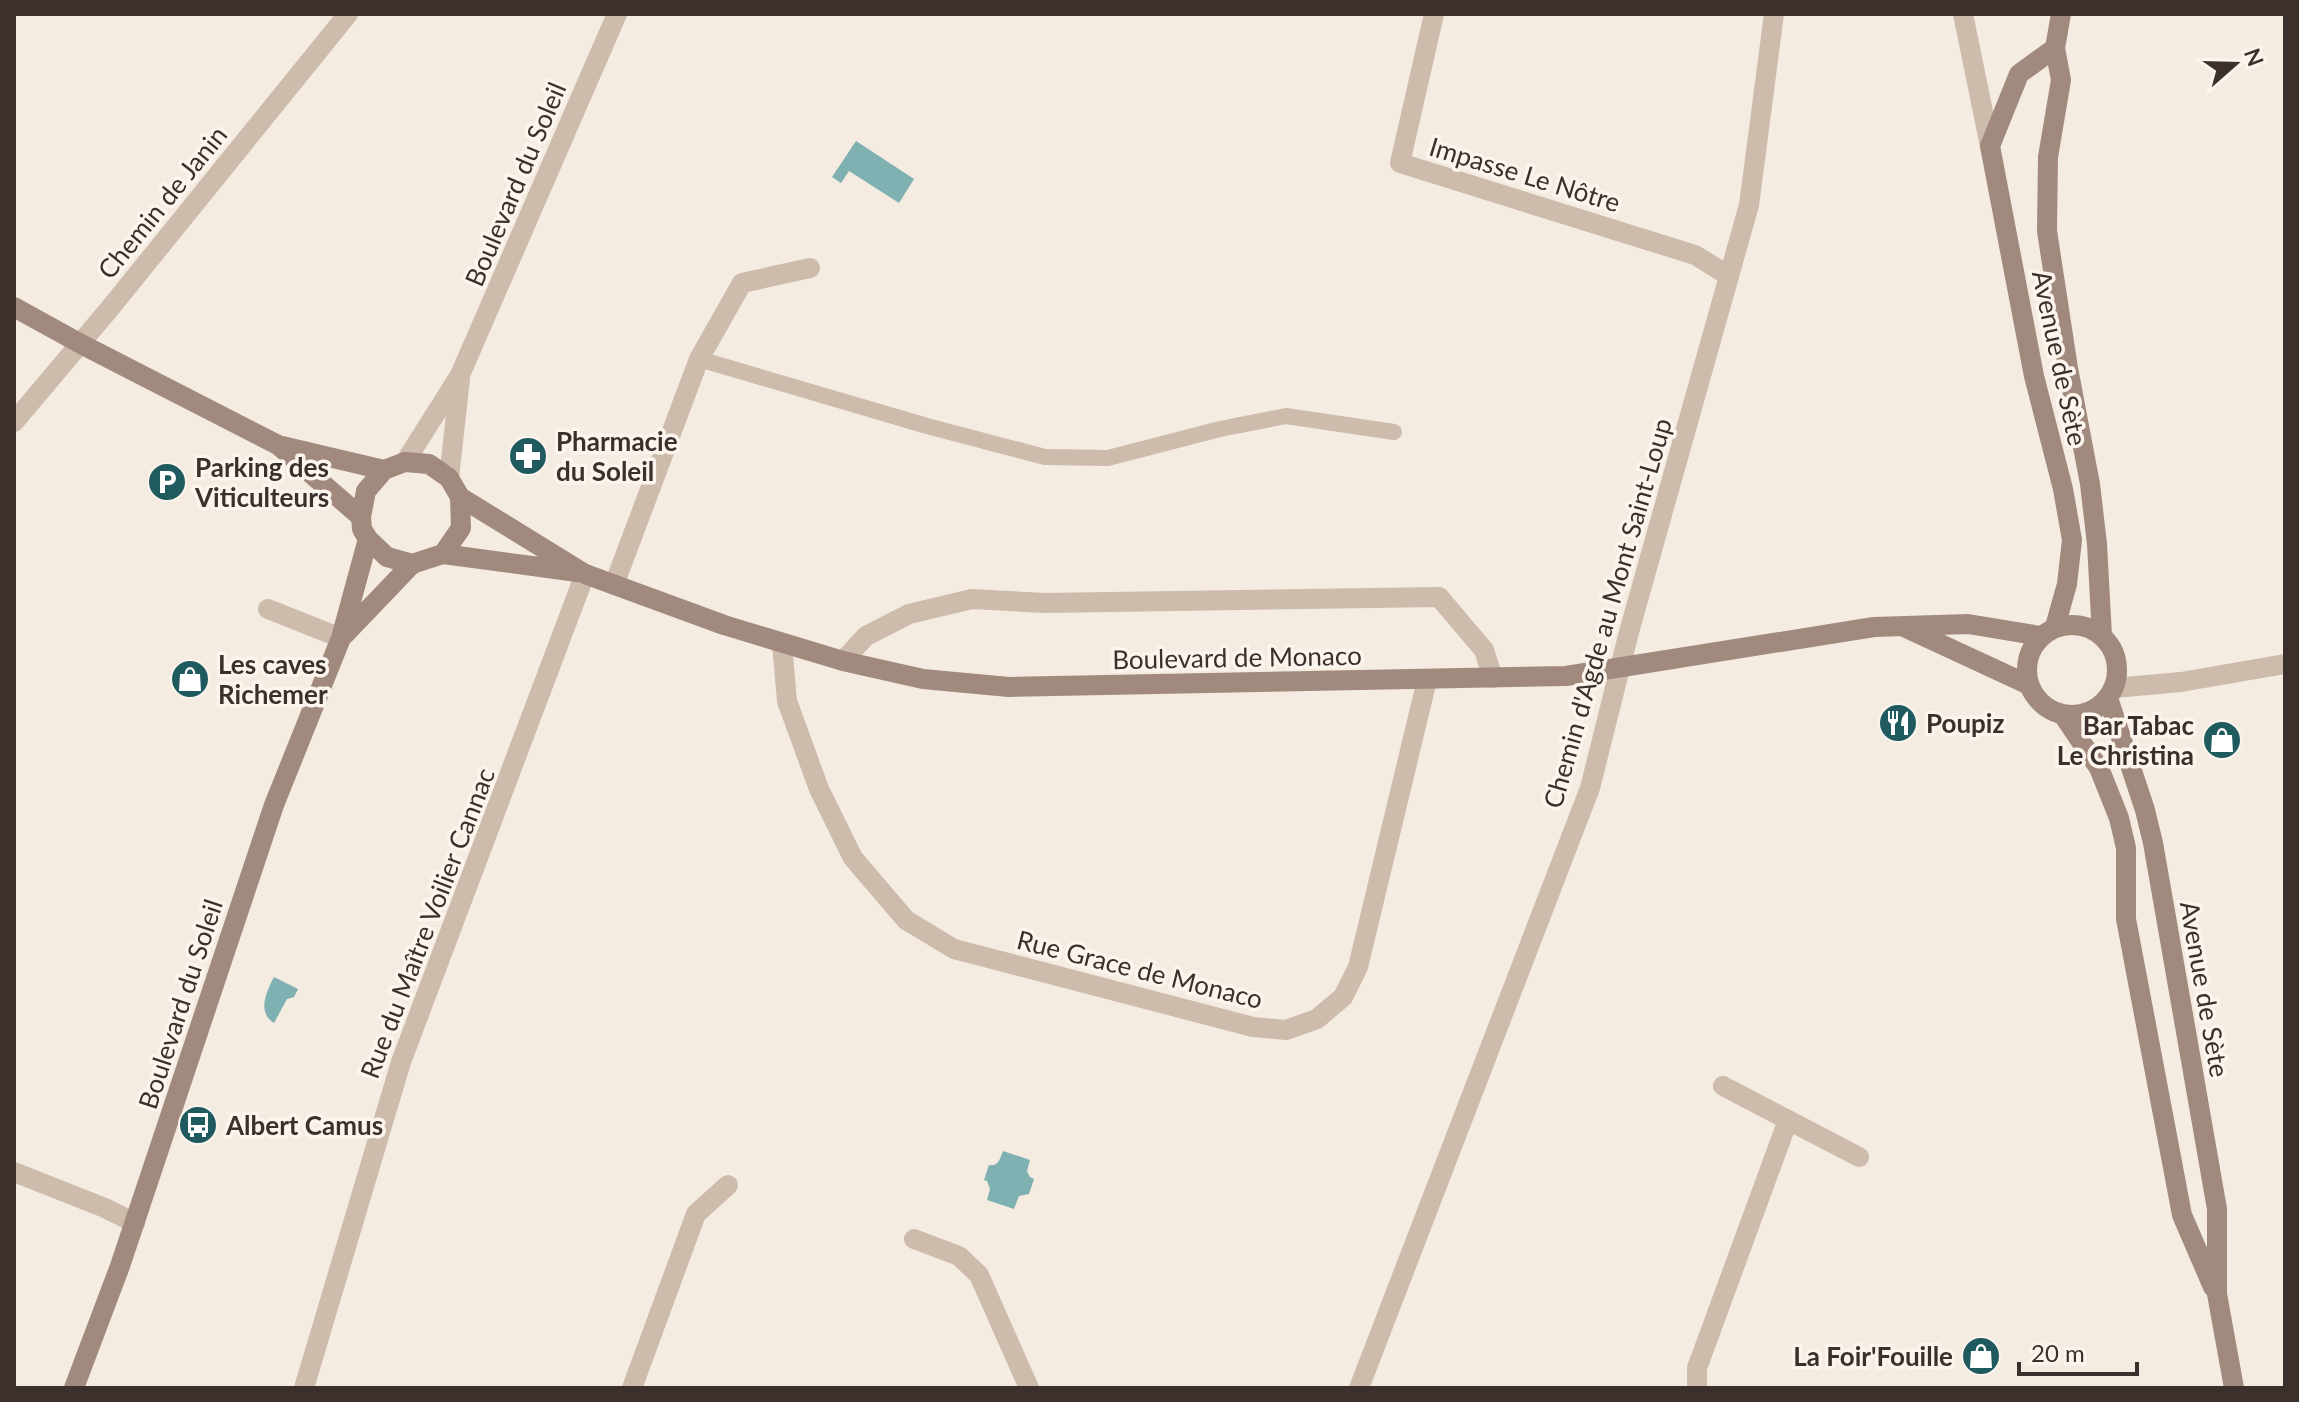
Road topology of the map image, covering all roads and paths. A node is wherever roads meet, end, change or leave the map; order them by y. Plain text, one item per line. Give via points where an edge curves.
1 (348, 14) edge
2 (617, 14) edge
3 (1434, 14) edge
4 (1774, 14) edge
5 (1963, 14) edge
6 (2061, 14) edge
7 (2055, 48) junction
8 (1990, 146) junction
9 (810, 268) dead end
10 (1729, 276) junction
11 (14, 307) edge
12 (81, 344) junction
13 (699, 359) junction
14 (460, 375) junction
15 (14, 422) edge
16 (1394, 432) dead end
17 (278, 445) junction
18 (405, 462) junction
19 (384, 470) junction
20 (449, 478) junction
21 (460, 497) junction
22 (361, 517) junction
23 (368, 539) junction
24 (443, 554) junction
25 (412, 564) junction
26 (585, 574) junction
27 (614, 585) junction
28 (268, 609) dead end
29 (1903, 626) junction
30 (2048, 632) junction
31 (2102, 636) junction
32 (341, 638) junction
33 (782, 644) junction
34 (843, 661) junction
35 (2285, 664) edge
36 (1620, 668) junction
37 (1493, 678) junction
38 (1427, 680) junction
39 (2029, 685) junction
40 (2111, 693) junction
41 (2063, 715) junction
42 (1723, 1086) dead end
43 (1788, 1120) junction
44 (1859, 1157) dead end
45 (14, 1172) edge
46 (728, 1185) dead end
47 (135, 1223) junction
48 (914, 1239) dead end
49 (2217, 1294) junction
50 (74, 1388) edge
51 (304, 1388) edge
52 (632, 1388) edge
53 (1029, 1388) edge
54 (1359, 1388) edge
55 (1697, 1388) edge
56 (2234, 1388) edge

1 - 12 street, Chemin de Janin
2 - 14 street, Boulevard du Soleil
3 - 10 street, Impasse Le Nôtre via 1400,163 1695,255
4 - 10 street, Chemin d'Agde au Mont Saint-Loup via 1749,205
5 - 8 street
6 - 7 main road, Avenue de Sète
7 - 8 main road via 2019,74
7 - 31 main road, Avenue de Sète via 2061,80 2048,157 2047,231 2090,484
8 - 30 main road, Avenue de Sète via 2072,540 2067,584
9 - 13 street via 742,283
10 - 36 street, Chemin d'Agde au Mont Saint-Loup
11 - 12 main road
12 - 15 street, Chemin de Janin
12 - 17 main road
13 - 16 lane via 1045,457 1108,458 1286,416
13 - 27 street
14 - 18 street, Boulevard du Soleil
14 - 20 street, Boulevard du Soleil
17 - 19 main road
17 - 22 main road
18 - 19 main road
18 - 20 main road via 429,464
19 - 22 main road via 366,491
20 - 21 main road
21 - 24 main road via 461,528
21 - 26 main road, Boulevard de Monaco
22 - 23 main road
23 - 25 main road via 387,557
23 - 32 main road, Boulevard du Soleil
24 - 25 main road
24 - 26 main road, Boulevard de Monaco
25 - 32 main road, Boulevard du Soleil
26 - 27 main road, Boulevard de Monaco
26 - 51 street, Rue du Maître Voilier Cannac via 401,1062
27 - 33 main road, Boulevard de Monaco
28 - 32 street
29 - 30 main road, Boulevard de Monaco via 1968,624
29 - 36 main road, Boulevard de Monaco
29 - 39 main road
30 - 31 main road via 2074,624
30 - 39 main road via 2028,658
31 - 40 main road via 2117,660
32 - 47 main road, Boulevard du Soleil via 274,805
33 - 34 main road, Boulevard de Monaco
33 - 38 street, Rue Grace de Monaco via 787,701 819,789 853,858 906,920 954,949 1253,1027 1286,1030 1317,1019 1343,997 1358,967
34 - 37 street via 866,636 909,614 972,599 1045,603 1439,597 1484,650
34 - 38 main road, Boulevard de Monaco via 923,679 1009,687
35 - 40 street
36 - 37 main road, Boulevard de Monaco
36 - 54 street, Chemin d'Agde au Mont Saint-Loup via 1590,788
37 - 38 main road, Boulevard de Monaco
39 - 41 main road via 2042,704
40 - 41 main road via 2088,713
40 - 49 main road, Avenue de Sète via 2158,871 2217,1209
41 - 49 main road, Avenue de Sète via 2099,768 2119,818 2126,848 2126,919 2182,1215
42 - 43 street
43 - 44 street
43 - 55 street via 1697,1368
45 - 47 street
46 - 52 street via 696,1214
47 - 50 main road, Boulevard du Soleil
48 - 53 street via 959,1256 979,1275
49 - 56 main road, Avenue de Sète

